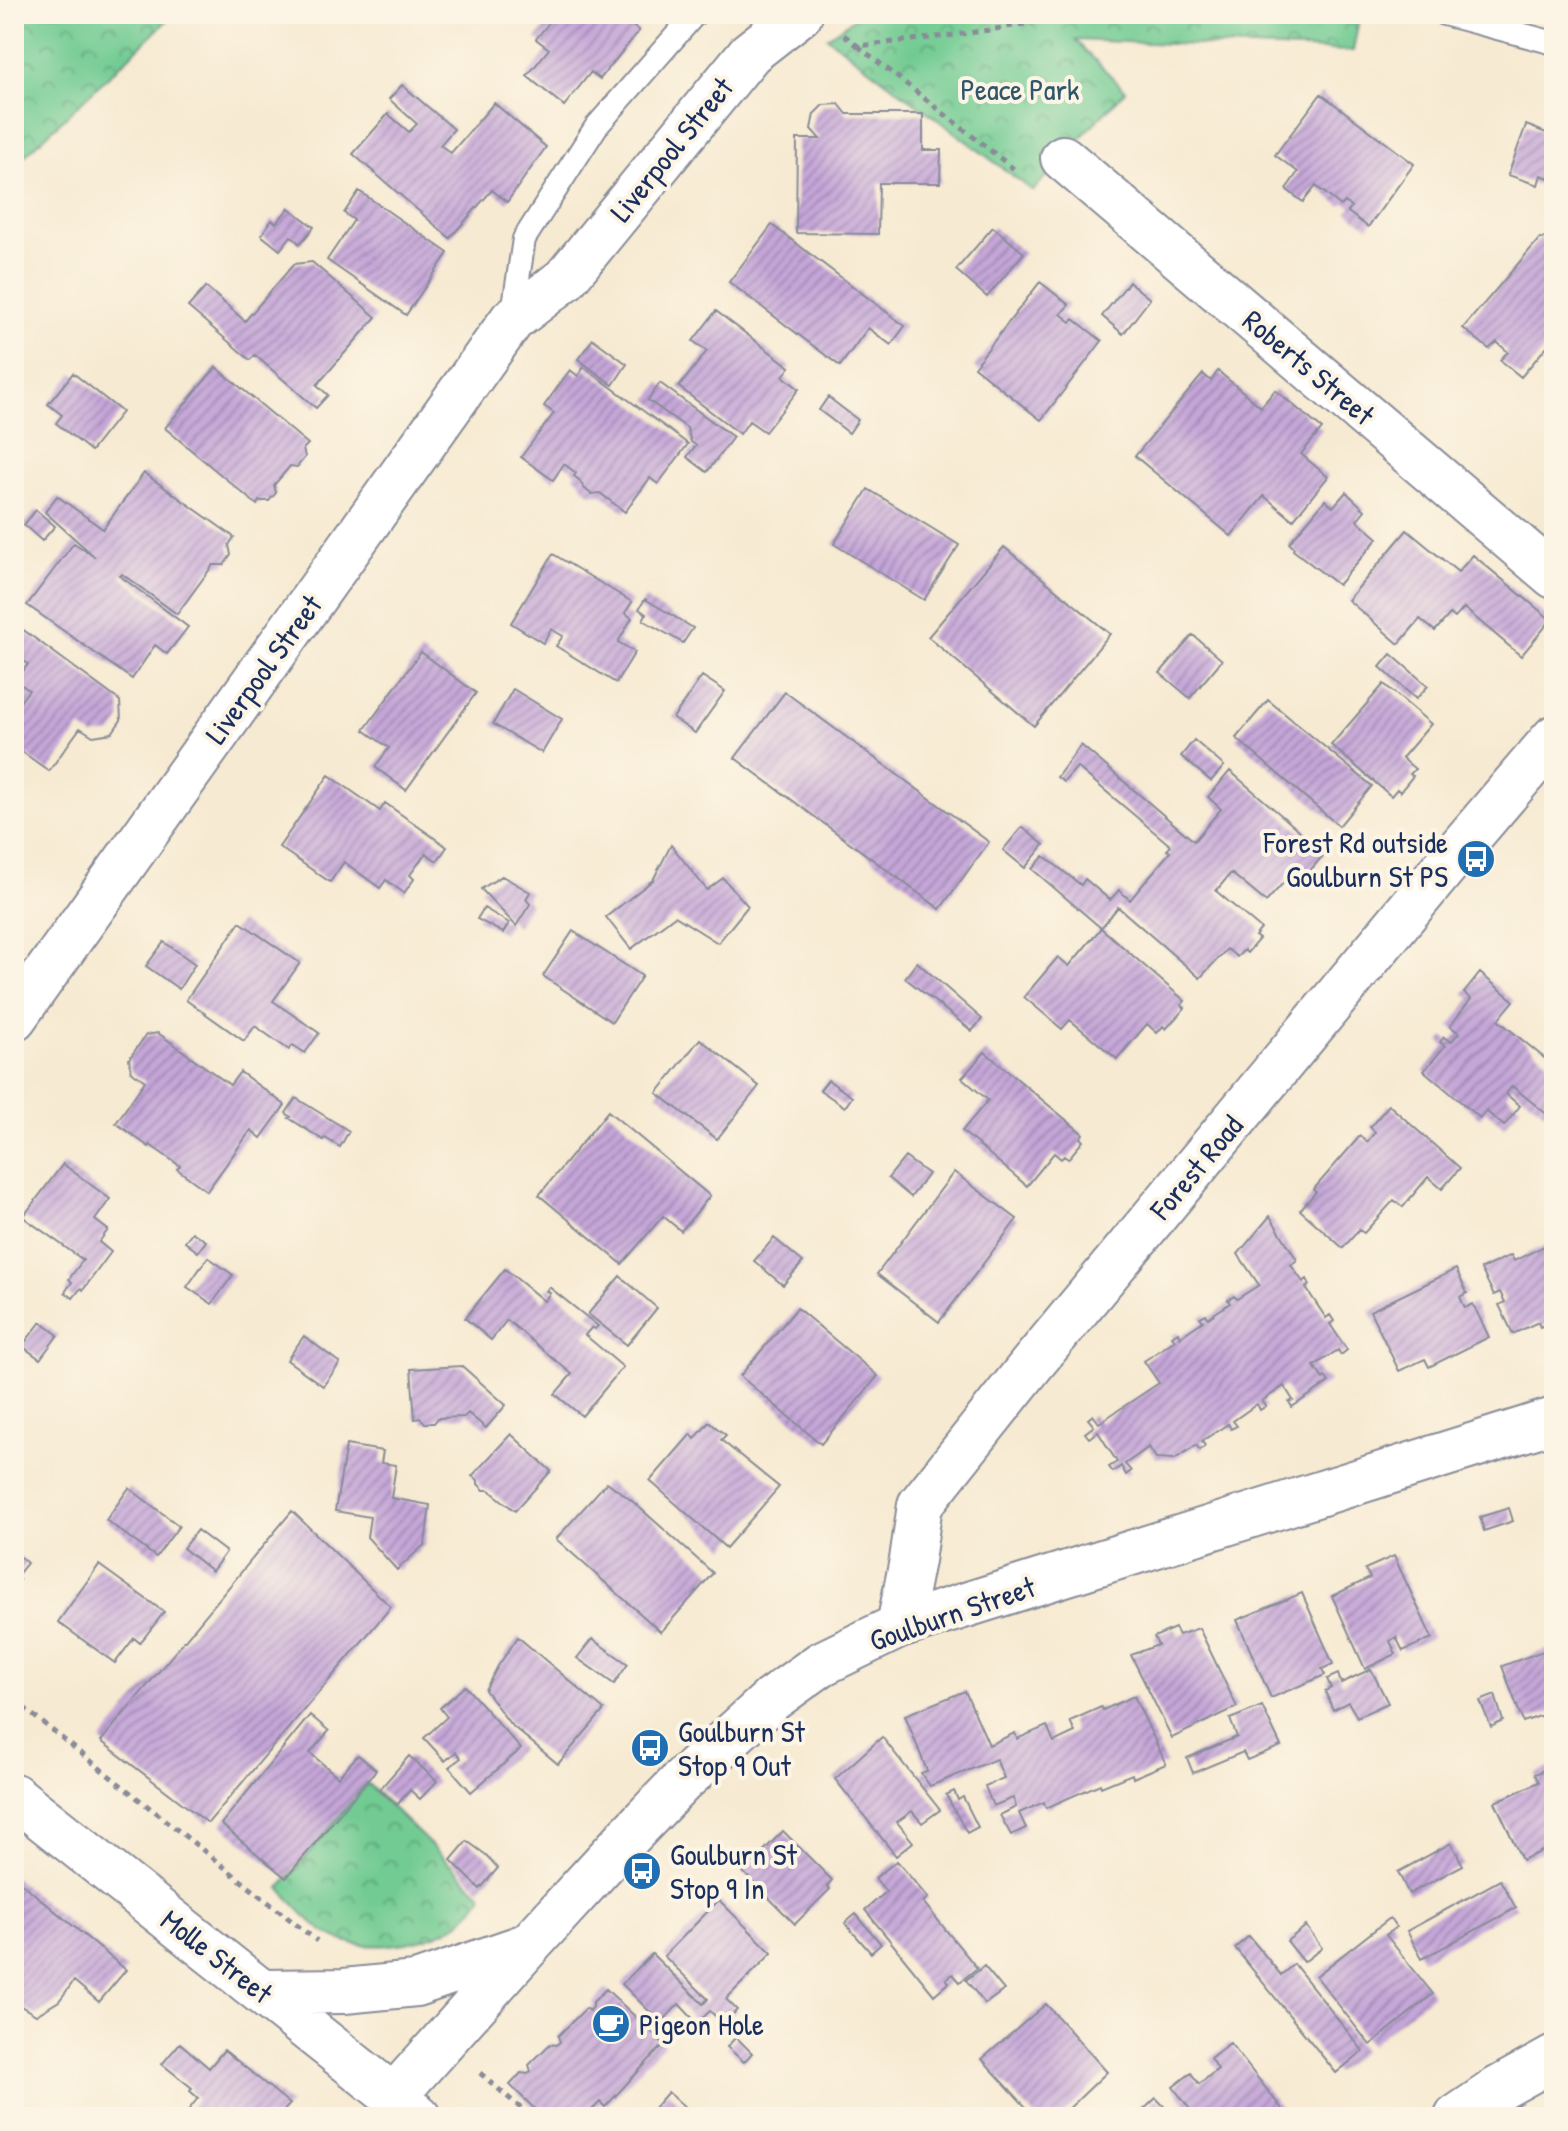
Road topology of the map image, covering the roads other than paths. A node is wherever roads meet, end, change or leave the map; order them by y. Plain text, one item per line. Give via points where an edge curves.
1 (695, 14) edge
2 (1444, 14) edge
3 (819, 22) edge
4 (1554, 43) edge
5 (1063, 158) road end
6 (512, 320) junction
7 (1554, 576) edge
8 (1554, 738) edge
9 (14, 1018) edge
10 (1554, 1420) edge
11 (899, 1626) junction
12 (14, 1796) edge
13 (529, 1945) junction
14 (262, 1992) junction
15 (1554, 2058) edge
16 (397, 2110) edge
17 (1457, 2117) edge

1 - 6 lane, Liverpool Street via 596,127 524,239
2 - 4 lane
3 - 6 street, Liverpool Street via 750,53 565,279
5 - 7 street, Roberts Street
6 - 9 street, Liverpool Street
8 - 11 street, Forest Road via 920,1505
10 - 11 street, Goulburn Street
11 - 13 street, Goulburn Street via 821,1664 771,1700 681,1782
12 - 14 street, Molle Street
13 - 14 street via 416,1984
13 - 16 street, Goulburn Street via 443,2042
14 - 16 street, Molle Street
15 - 17 street

